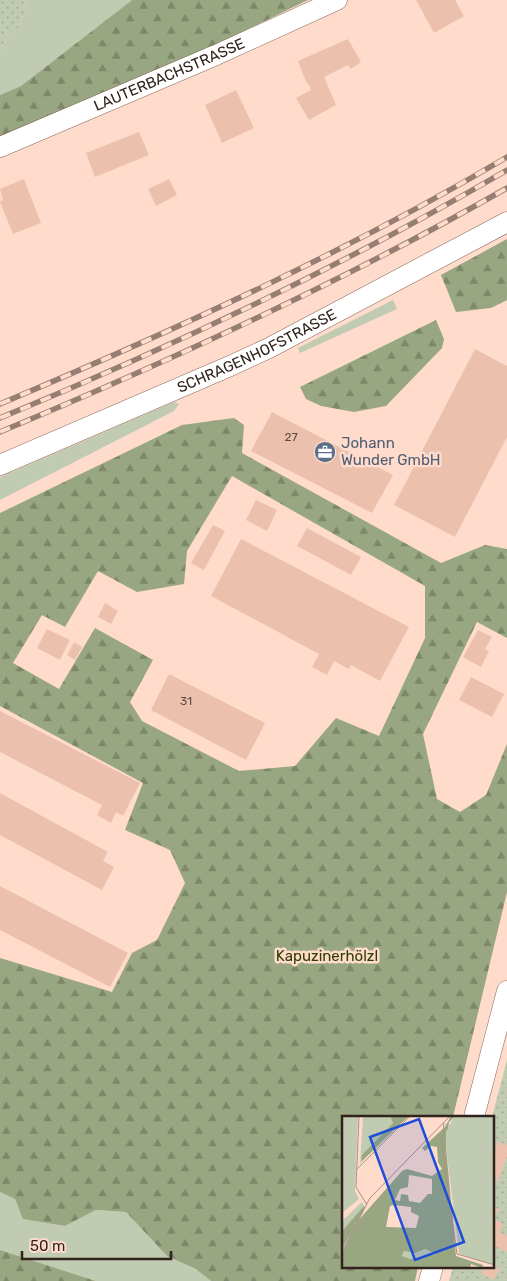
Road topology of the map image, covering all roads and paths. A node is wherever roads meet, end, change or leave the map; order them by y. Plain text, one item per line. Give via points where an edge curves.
1 (337, 0) edge
2 (0, 147) edge
3 (507, 222) edge
4 (0, 465) edge
5 (507, 991) edge
6 (474, 1116) edge
7 (433, 1268) edge
8 (429, 1281) edge

1 - 2 street, LAUTERBACHSTRASSE
3 - 4 street, SCHRAGENHOFSTRASSE via 269,348
5 - 6 street
7 - 8 street

